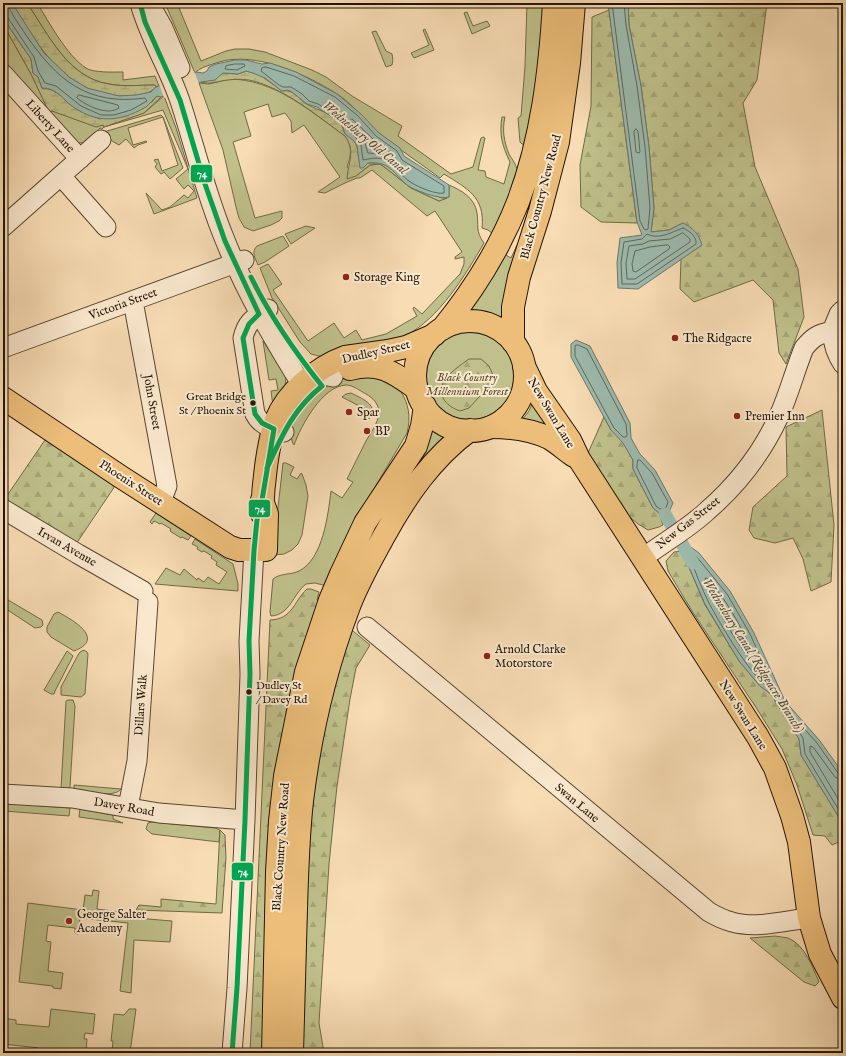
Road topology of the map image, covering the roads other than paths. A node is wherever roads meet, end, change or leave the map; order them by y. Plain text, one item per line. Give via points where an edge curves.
1 (140, 3) edge
2 (149, 3) edge
3 (554, 3) edge
4 (574, 3) edge
5 (174, 69) junction
6 (3, 74) edge
7 (101, 140) dead end
8 (80, 159) junction
9 (61, 176) junction
10 (3, 227) edge
11 (106, 227) dead end
12 (240, 262) junction
13 (133, 301) junction
14 (843, 310) edge
15 (264, 311) junction
16 (832, 331) junction
17 (438, 332) junction
18 (513, 342) junction
19 (3, 348) edge
20 (843, 364) edge
21 (524, 366) junction
22 (317, 380) junction
23 (3, 398) edge
24 (421, 398) junction
25 (480, 428) junction
26 (279, 431) junction
27 (579, 459) junction
28 (161, 502) junction
29 (3, 509) edge
30 (260, 550) junction
31 (643, 558) junction
32 (138, 602) joint
33 (367, 627) dead end
34 (3, 794) edge
35 (128, 807) junction
36 (245, 820) junction
37 (809, 918) junction
38 (843, 998) edge
39 (232, 1053) edge
40 (273, 1053) edge
41 (292, 1053) edge

1 - 5 street via 145,22
2 - 5 street via 163,28
3 - 17 main road, Black Country New Road via 548,72 537,140 518,203 482,274
4 - 18 main road, Black Country New Road via 558,142 519,277 513,307
5 - 12 street via 213,165
6 - 8 street, Liberty Lane
7 - 8 street
8 - 9 street
9 - 10 street
9 - 11 street
12 - 13 street, Victoria Street
12 - 15 street
13 - 19 street, Victoria Street
13 - 28 street, John Street via 167,486
14 - 16 street
15 - 22 street
15 - 26 street via 250,321 243,338 255,414 262,423
16 - 20 street via 838,358
16 - 31 street, New Gas Street via 818,334 804,348 779,416 748,469 708,511
17 - 18 main road via 460,322 479,322 496,327
17 - 22 main road, Dudley Street via 406,347 345,357 330,364
17 - 24 main road via 424,346 418,359 416,373
18 - 21 main road
21 - 25 main road via 524,383 514,408 504,419
21 - 27 main road, New Swan Lane via 536,391 570,440
22 - 24 main road, Dudley Street via 350,369 374,366 388,370
22 - 26 main road, Dudley Street via 283,408 277,419
23 - 28 main road, Phoenix Street
24 - 25 main road via 432,414 448,426 458,429
24 - 40 main road, Black Country New Road via 422,426 416,446 365,523 330,600 306,672 287,768 280,821
25 - 27 main road, New Swan Lane via 516,427 534,432
25 - 41 main road, Black Country New Road via 455,441 434,462 398,511 371,559 349,607 328,669 302,801
26 - 30 main road, Dudley Street via 266,472 256,520
27 - 31 main road, New Swan Lane
28 - 30 main road, Phoenix Street via 230,547 239,550
29 - 32 street, Irvan Avenue via 78,554
30 - 36 street, Dudley Street via 249,641
31 - 37 main road, New Swan Lane via 776,768 799,842
32 - 35 street, Dillars Walk via 137,761
33 - 37 street, Swan Lane via 709,912 732,922 762,925
34 - 35 street, Davey Road via 72,798
35 - 36 street, Davey Road via 159,813
36 - 39 street, Dudley Street
37 - 38 main road, New Swan Lane via 820,954

